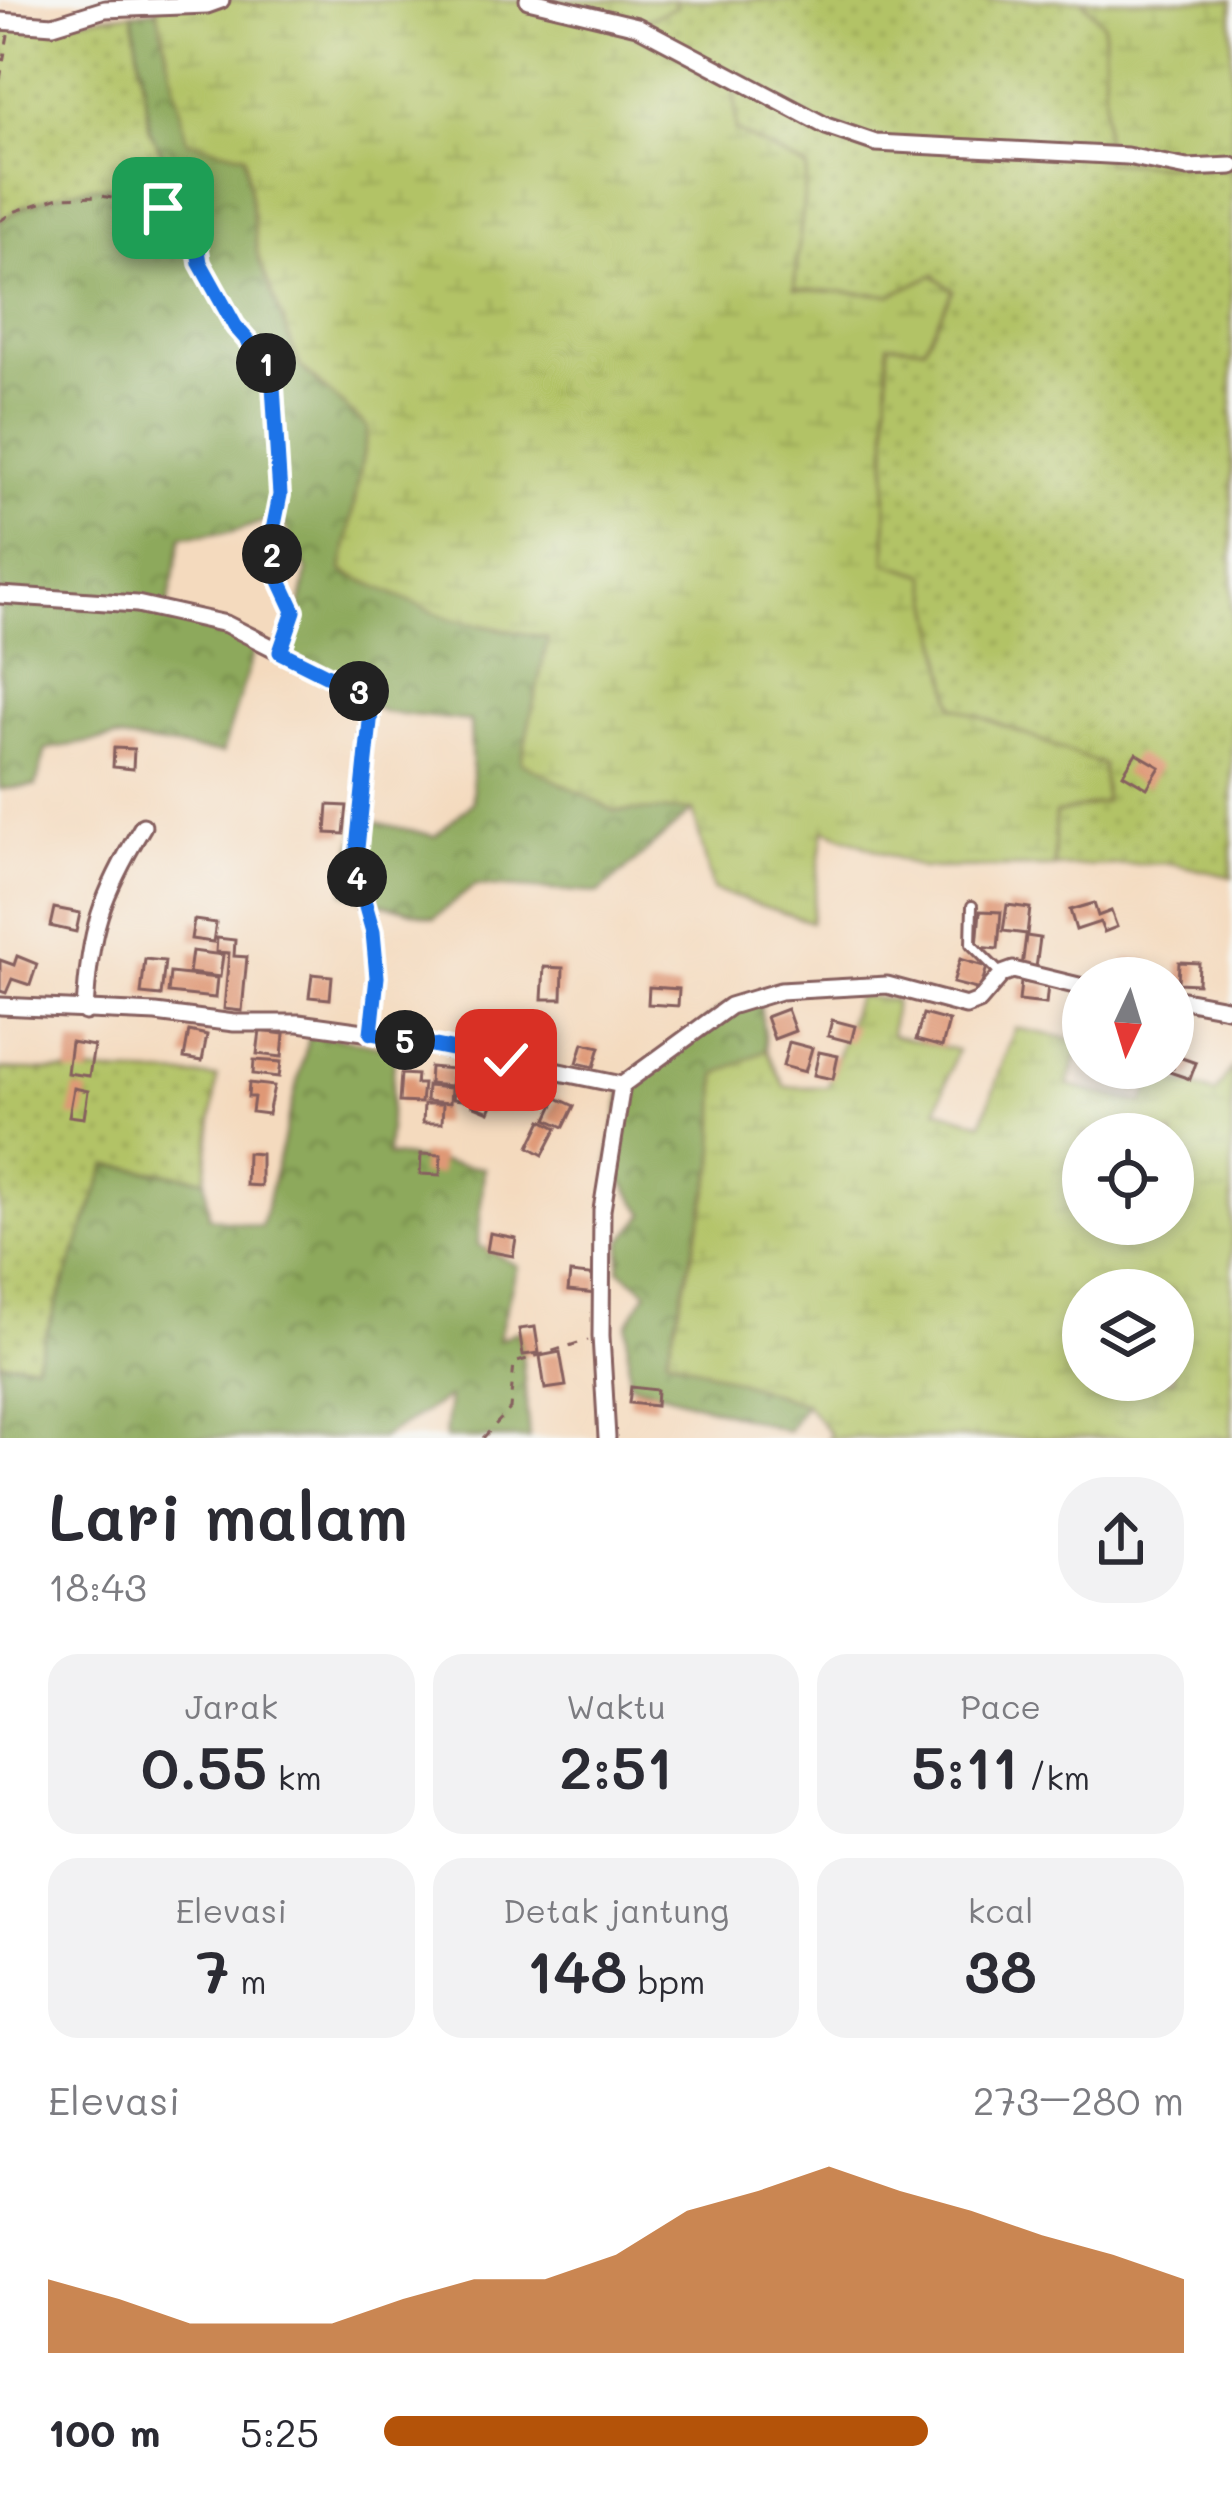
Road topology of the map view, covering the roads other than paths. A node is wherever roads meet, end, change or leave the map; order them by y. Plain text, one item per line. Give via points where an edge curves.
1 (221, 0) edge
2 (528, 0) edge
3 (5, 21) edge
4 (1232, 166) edge
5 (0, 595) edge
6 (143, 826) dead end
7 (972, 906) dead end
8 (1002, 974) junction
9 (1062, 982) edge
10 (1194, 1002) edge
11 (0, 1006) edge
12 (1232, 1010) edge
13 (85, 1012) junction
14 (371, 1033) junction
15 (622, 1085) junction
16 (607, 1438) edge

1 - 3 street via 105,9 53,26
2 - 4 street via 637,26 826,126 876,142
5 - 14 street via 137,604 226,624 372,702 355,868 373,932
6 - 13 street via 104,899 88,951
7 - 8 lane via 971,944
8 - 9 street
8 - 15 street via 966,1006 887,985 780,991 730,1006
10 - 12 street
11 - 13 street
13 - 14 street
14 - 15 street
15 - 16 street via 602,1210

